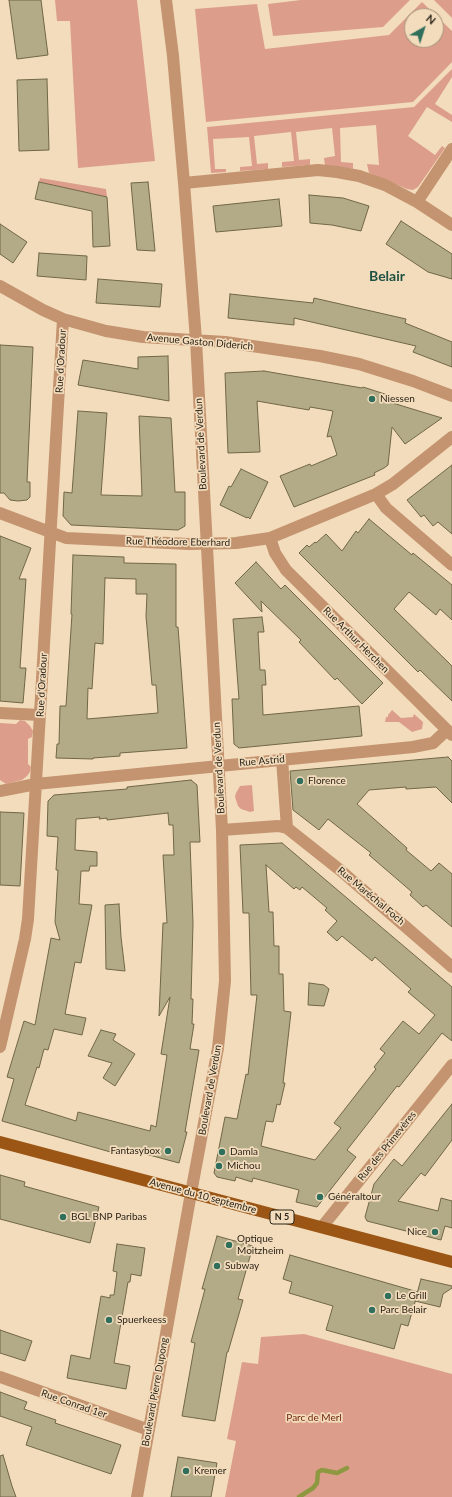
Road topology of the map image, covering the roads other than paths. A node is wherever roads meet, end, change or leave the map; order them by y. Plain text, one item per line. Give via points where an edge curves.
1 (166, 0) edge
2 (452, 149) edge
3 (184, 183) junction
4 (417, 202) junction
5 (452, 225) edge
6 (0, 286) edge
7 (63, 320) junction
8 (196, 340) junction
9 (452, 396) edge
10 (452, 437) edge
11 (376, 494) junction
12 (0, 513) edge
13 (51, 533) junction
14 (270, 538) junction
15 (206, 544) junction
16 (452, 565) edge
17 (0, 713) edge
18 (40, 715) junction
19 (449, 732) edge
20 (282, 759) junction
21 (219, 765) junction
22 (36, 784) junction
23 (0, 791) edge
24 (287, 828) junction
25 (222, 830) junction
26 (452, 967) edge
27 (0, 1047) edge
28 (452, 1065) edge
29 (0, 1142) edge
30 (191, 1192) junction
31 (322, 1227) junction
32 (452, 1262) edge
33 (0, 1377) edge
34 (148, 1430) junction
35 (136, 1497) edge

1 - 3 street, Boulevard de Verdun
2 - 4 street
3 - 4 street via 318,170 359,176 385,185
3 - 8 street, Boulevard de Verdun
4 - 5 street
6 - 7 street, Avenue Gaston Diderich
7 - 8 street, Avenue Gaston Diderich via 143,337
7 - 13 street, Rue d'Oradour
8 - 9 street, Avenue Gaston Diderich via 313,354 359,364
8 - 15 street, Boulevard de Verdun
10 - 11 street, Rue Théodore Eberhard via 393,484
11 - 14 street, Rue Théodore Eberhard
11 - 16 street via 386,508
12 - 13 street, Rue Théodore Eberhard
13 - 15 street, Rue Théodore Eberhard via 66,538
13 - 18 street, Rue d'Oradour
14 - 15 street, Rue Théodore Eberhard
14 - 19 street, Rue Arthur Herchen via 275,553 286,570
15 - 21 street, Boulevard de Verdun
17 - 18 street
18 - 22 street, Rue d'Oradour
19 - 20 street, Rue Astrid via 433,743 413,747
20 - 21 street, Rue Astrid
20 - 24 street
21 - 22 street, Rue Astrid
21 - 25 street, Boulevard de Verdun
22 - 23 street, Rue Astrid
22 - 27 street, Rue d'Oradour via 28,919
24 - 25 street via 278,826
24 - 26 street, Rue Maréchal Foch via 352,880
25 - 30 street, Boulevard de Verdun via 225,981 218,1048
28 - 31 street, Rue des Primevères
29 - 30 main road, Avenue du 10 septembre / N 5
30 - 31 main road, Avenue du 10 septembre / N 5
30 - 34 street, Boulevard Pierre Dupong
31 - 32 main road, Avenue du 10 septembre / N 5
33 - 34 street, Rue Conrad 1er
34 - 35 street, Boulevard Pierre Dupong

